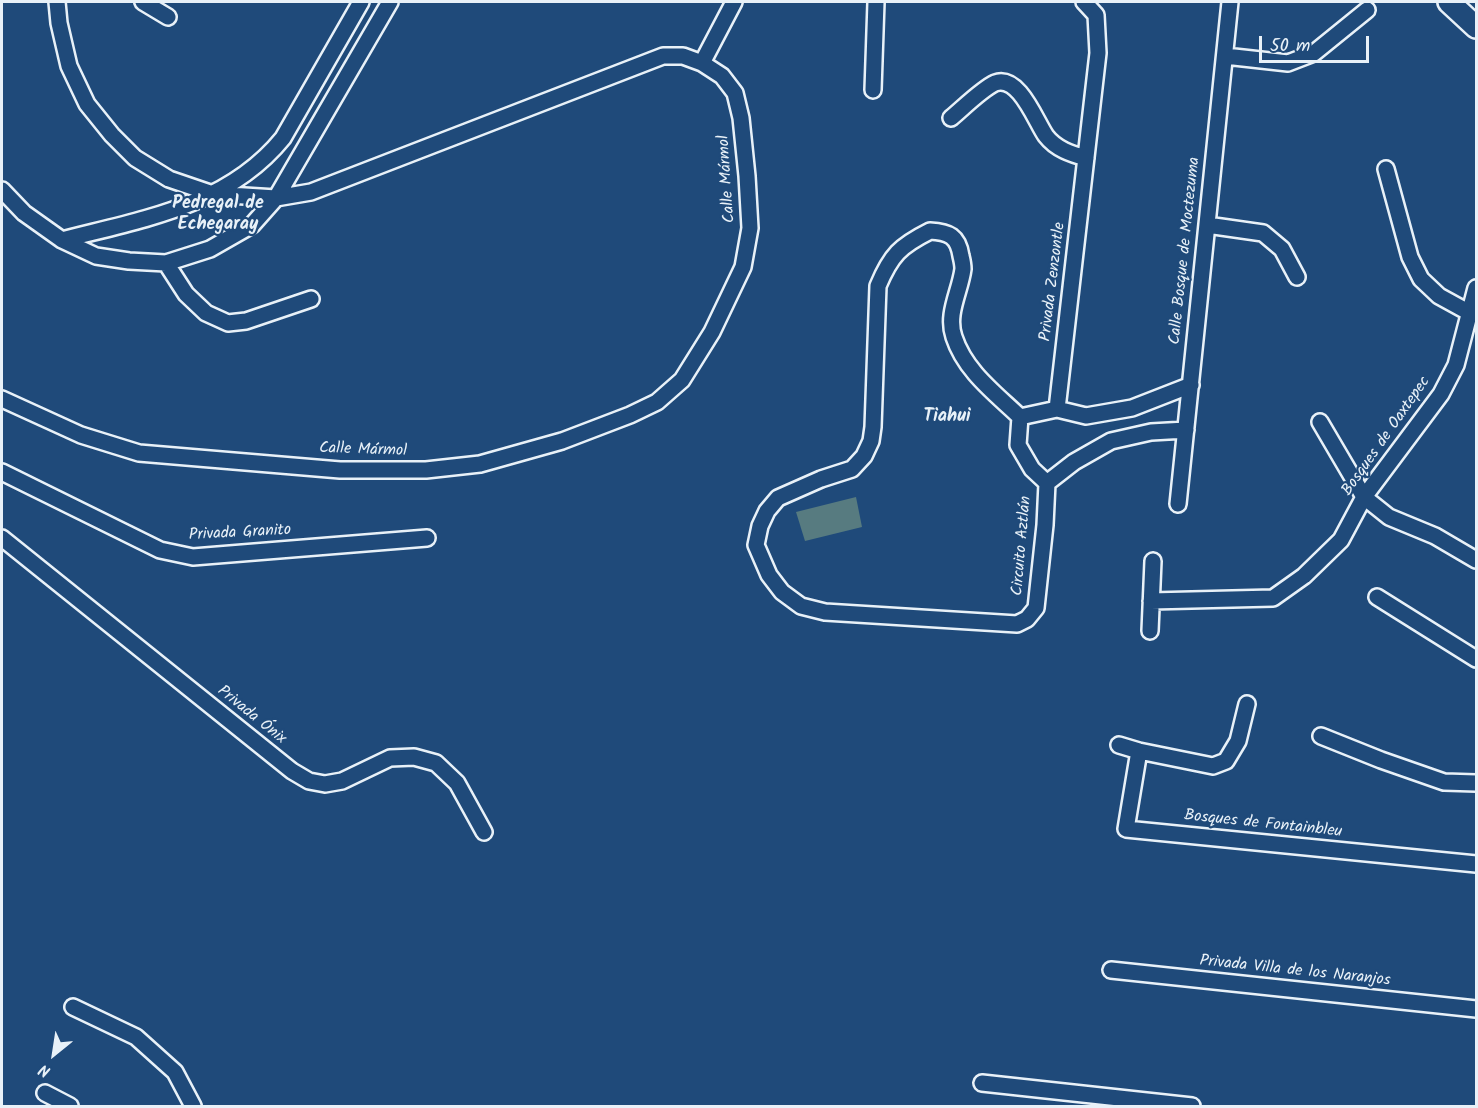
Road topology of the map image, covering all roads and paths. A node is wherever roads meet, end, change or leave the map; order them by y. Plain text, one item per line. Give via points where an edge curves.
1 (57, 2) edge
2 (143, 2) edge
3 (361, 2) edge
4 (390, 2) edge
5 (734, 2) edge
6 (876, 2) edge
7 (1084, 2) edge
8 (1230, 2) edge
9 (1449, 2) edge
10 (1367, 10) dead end
11 (168, 17) dead end
12 (1476, 27) edge
13 (1225, 56) junction
14 (702, 63) junction
15 (873, 90) dead end
16 (951, 118) dead end
17 (1086, 158) junction
18 (1386, 169) dead end
19 (2, 190) edge
20 (213, 194) junction
21 (276, 198) junction
22 (1207, 225) junction
23 (62, 240) junction
24 (166, 263) junction
25 (1297, 276) dead end
26 (1476, 288) edge
27 (311, 299) dead end
28 (1470, 313) junction
29 (1191, 386) junction
30 (2, 399) edge
31 (1058, 409) junction
32 (1020, 417) junction
33 (1320, 422) dead end
34 (1186, 430) junction
35 (2, 472) edge
36 (1047, 483) junction
37 (1364, 497) junction
38 (1178, 504) dead end
39 (2, 538) edge
40 (427, 538) dead end
41 (1476, 560) edge
42 (1153, 561) dead end
43 (1377, 597) dead end
44 (1152, 601) junction
45 (1150, 631) dead end
46 (1476, 659) edge
47 (1247, 704) dead end
48 (1321, 736) dead end
49 (1119, 745) dead end
50 (1139, 751) junction
51 (1476, 783) edge
52 (484, 832) dead end
53 (1476, 864) edge
54 (1111, 970) dead end
55 (73, 1007) dead end
56 (1476, 1009) edge
57 (982, 1083) dead end
58 (45, 1093) dead end
59 (70, 1107) edge
60 (193, 1107) edge
61 (1192, 1107) edge

1 - 20 street via 69,66 87,104 112,135 135,158 169,179
2 - 11 street
3 - 20 street via 283,138 245,174
4 - 21 street
5 - 14 street
6 - 15 street
7 - 17 street, Privada Zenzontle via 1096,15 1098,53
8 - 13 street, Calle Bosque de Moctezuma
9 - 12 street
10 - 13 street via 1314,53 1288,63
13 - 22 street, Calle Bosque de Moctezuma
14 - 21 street, Calle Mármol via 682,56 663,56 311,192
14 - 30 street, Calle Mármol via 722,76 735,93 741,118 750,228 743,267 712,332 682,380 657,402 630,415 562,441 480,464 426,470 340,470 139,453 81,435
16 - 17 street via 987,88 998,82 1011,84 1025,99 1047,138 1065,152
17 - 31 street, Privada Zenzontle
18 - 28 street via 1410,257 1421,279 1439,296
19 - 23 street via 24,213
20 - 21 street, Calle Mármol
20 - 23 street via 179,209
21 - 24 street via 252,225 210,249
22 - 25 street via 1263,233 1282,249
22 - 29 street, Calle Bosque de Moctezuma
23 - 24 street via 96,256
24 - 27 street via 186,294 206,313 228,323 246,321
26 - 28 street, Bosques de Oaxtepec
28 - 37 street, Bosques de Oaxtepec via 1456,365 1441,394
29 - 31 street via 1132,408 1086,416
29 - 34 street, Calle Bosque de Moctezuma
31 - 32 street
32 - 36 street, Circuito Aztlán via 1018,445 1032,469
32 - 36 street, Circuito Aztlán via 978,378 952,334 952,310 963,268 960,245 943,232 930,231 910,240 895,253 878,286 873,427 864,456 852,469 778,498 767,511 756,545 769,575 782,592 801,606 825,612 1017,624 1036,608
33 - 37 street
34 - 36 street via 1151,432 1110,441
34 - 38 street, Calle Bosque de Moctezuma
35 - 40 street, Privada Granito via 160,550 193,557
37 - 41 street via 1389,517 1436,536
37 - 44 street, Bosques de Oaxtepec via 1341,540 1304,576 1273,598
39 - 52 street, Privada Ónix via 292,771 324,784 342,781 390,758 414,757 436,763 457,783
42 - 44 street
43 - 46 street
44 - 45 street
47 - 50 street via 1238,741 1226,761 1214,766
48 - 51 street via 1444,782
49 - 50 street
50 - 53 street, Bosques de Fontainbleu via 1126,829
54 - 56 street, Privada Villa de los Naranjos
55 - 60 street via 136,1037 175,1072
57 - 61 street
58 - 59 street

